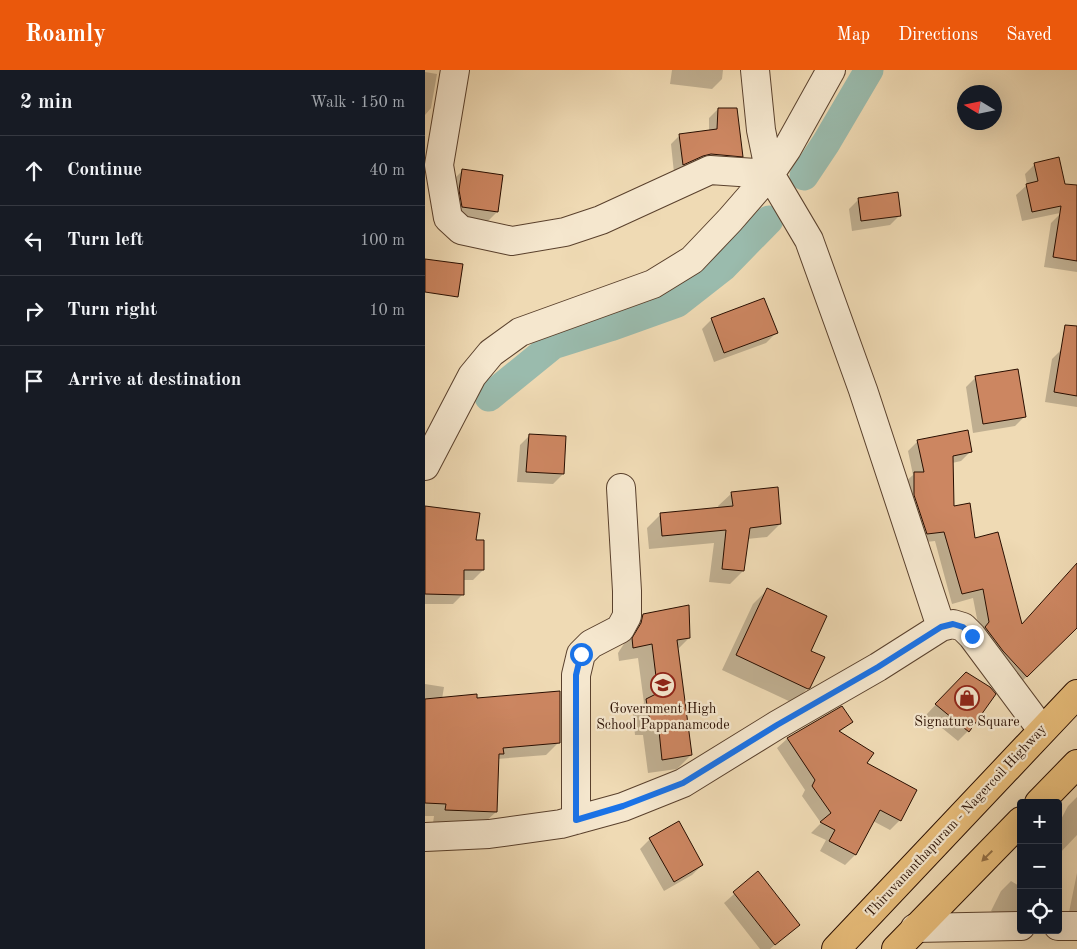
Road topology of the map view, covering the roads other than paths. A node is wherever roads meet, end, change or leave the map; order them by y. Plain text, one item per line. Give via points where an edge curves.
1 (455, 70) edge
2 (755, 70) edge
3 (831, 70) edge
4 (432, 164) edge
5 (770, 174) junction
6 (425, 466) edge
7 (621, 488) dead end
8 (941, 627) junction
9 (1077, 694) edge
10 (1042, 730) junction
11 (1077, 764) edge
12 (1043, 799) edge
13 (576, 820) junction
14 (1017, 825) edge
15 (425, 837) edge
16 (1017, 926) edge
17 (1062, 926) edge
18 (1077, 926) edge
19 (915, 928) junction
20 (837, 949) edge
21 (896, 949) edge

1 - 4 street
2 - 5 street via 761,130
3 - 5 street
4 - 5 street via 448,218 461,230 512,241 565,232 601,220 710,170
5 - 6 street via 692,260 653,284 520,332 491,353 472,376
5 - 8 street via 809,240 863,390
7 - 13 street via 627,616 619,629 591,644 581,654 576,675
8 - 10 street via 953,624 963,627 972,636
8 - 13 street via 683,783
9 - 10 main road, Thiruvananthapuram - Nagercoil Highway
10 - 20 main road, Thiruvananthapuram - Nagercoil Highway
11 - 12 main road
13 - 15 street via 489,834
14 -> 19 main road
16 - 19 street
17 - 18 street
19 - 21 main road

